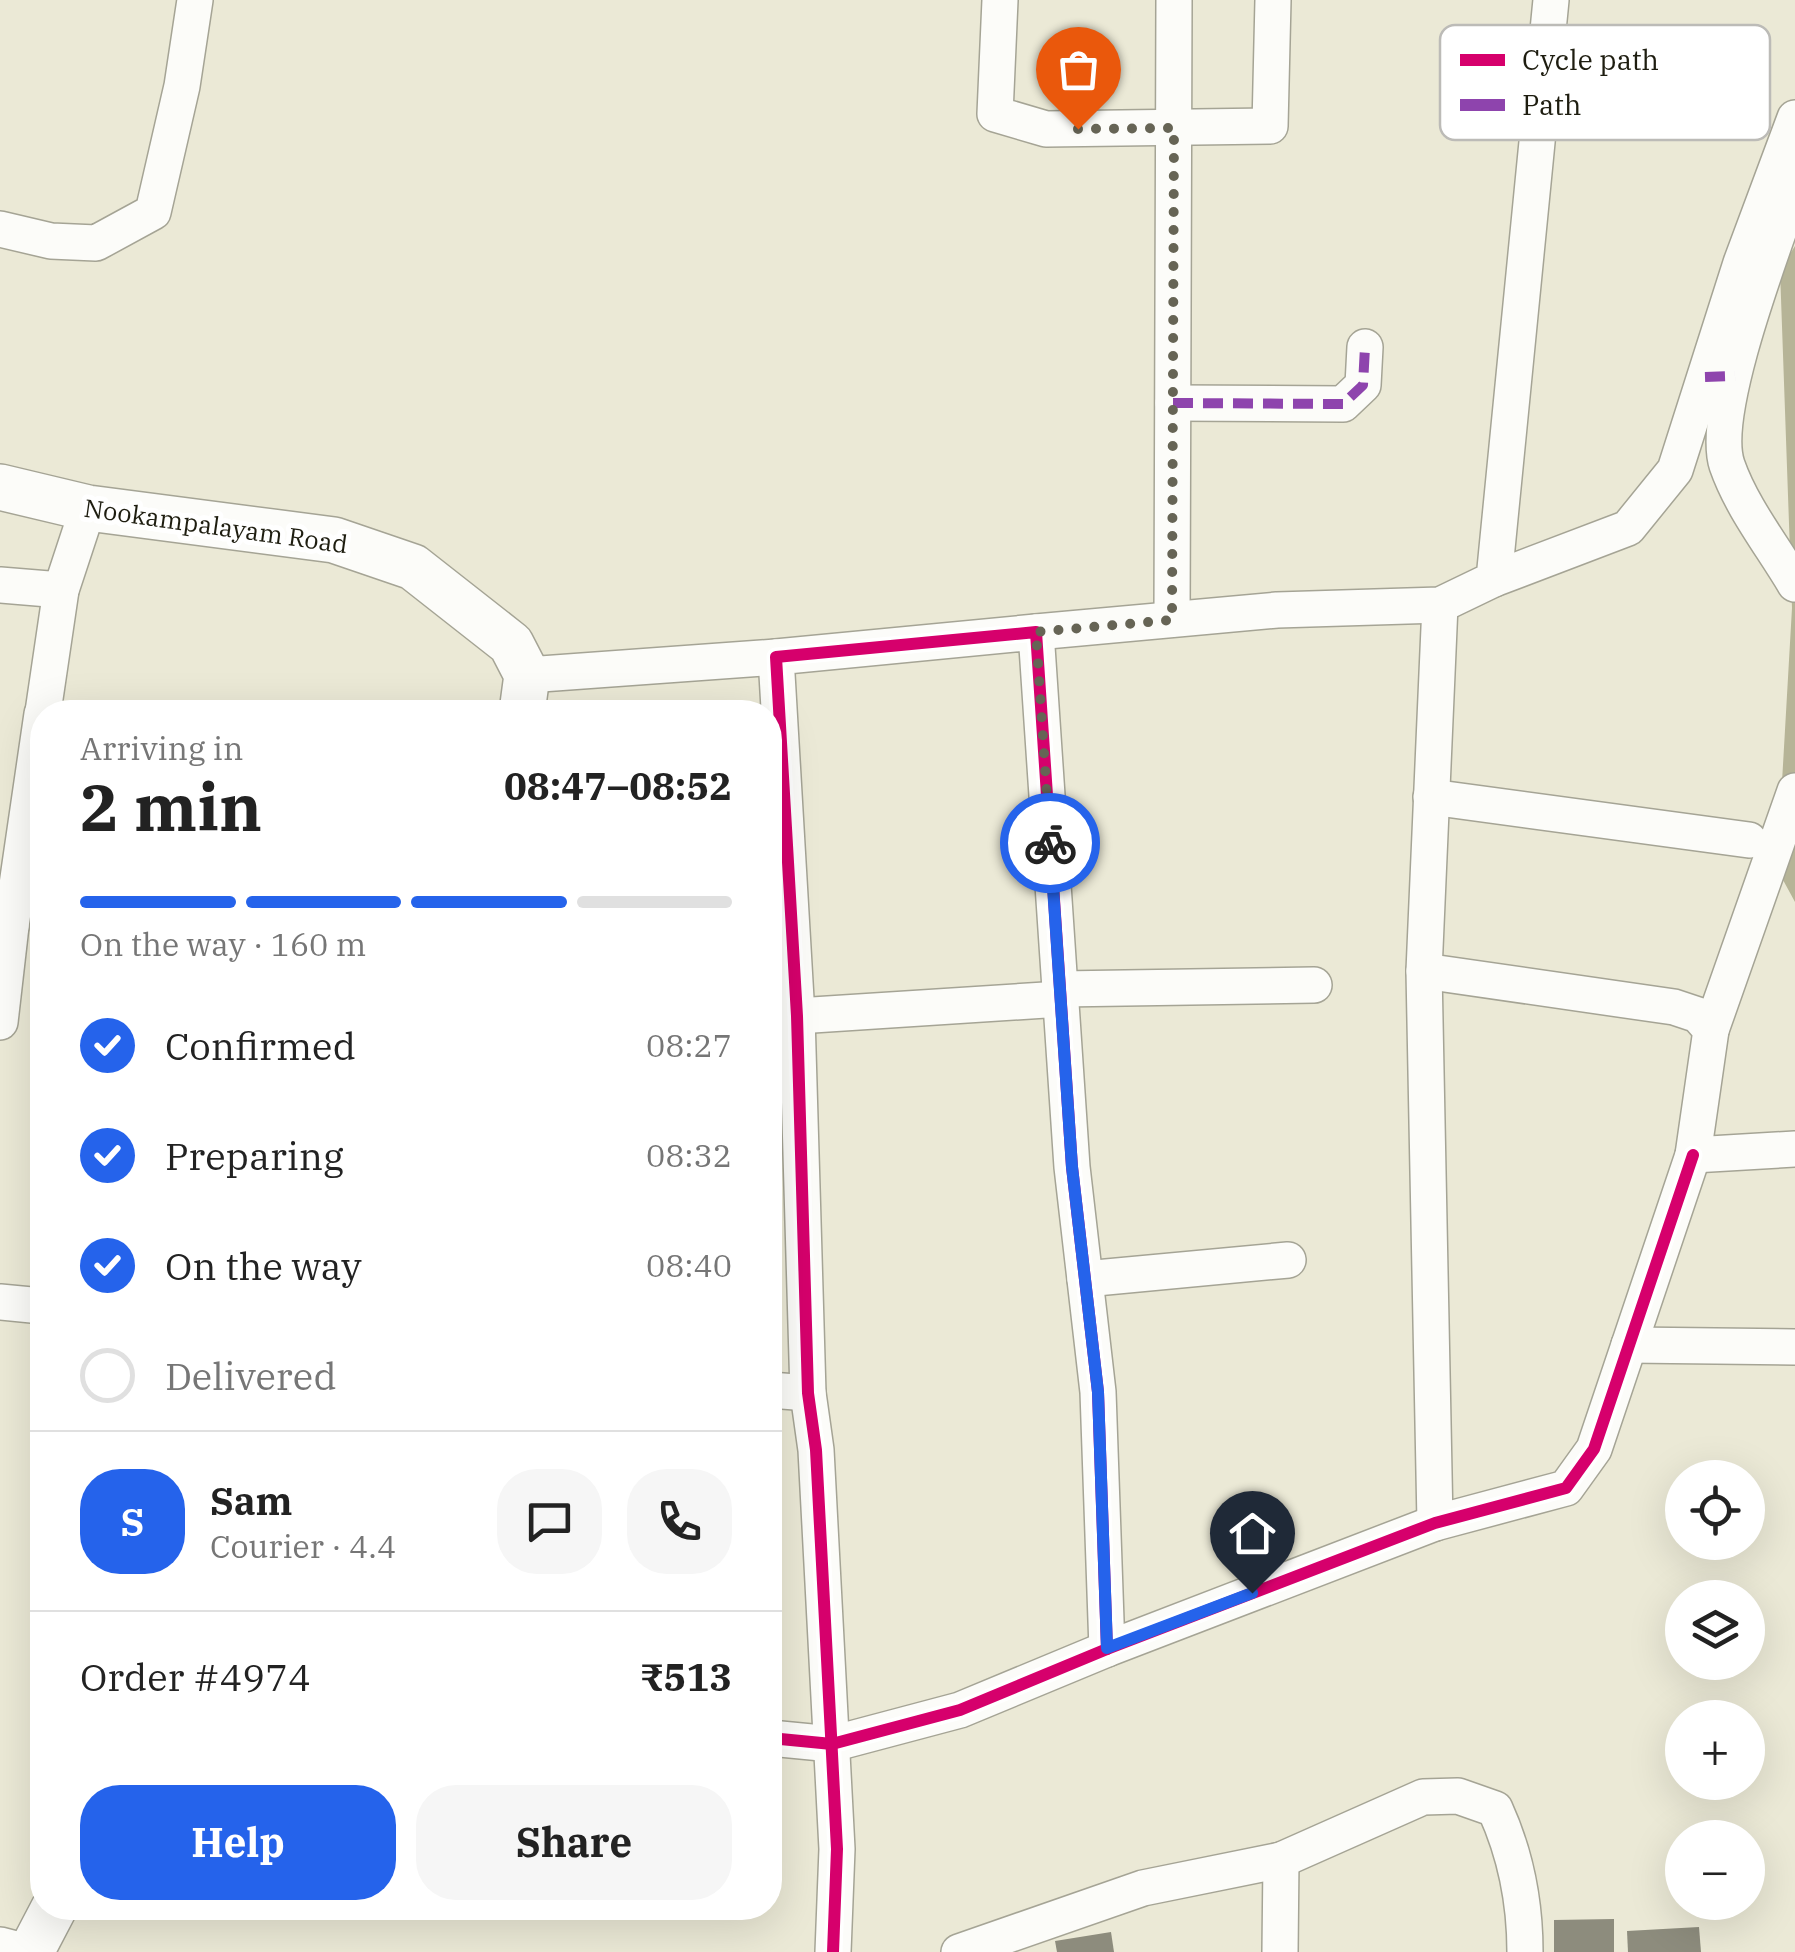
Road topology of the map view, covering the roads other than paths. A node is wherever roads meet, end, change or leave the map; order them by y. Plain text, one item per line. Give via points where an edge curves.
1 (195, 0) edge
2 (1000, 0) edge
3 (1174, 0) edge
4 (1273, 0) edge
5 (1551, 0) edge
6 (1549, 25) edge
7 (1795, 118) edge
8 (1174, 128) junction
9 (1537, 140) edge
10 (1795, 185) edge
11 (0, 229) edge
12 (1366, 346) dead end
13 (1173, 403) junction
14 (0, 486) edge
15 (88, 508) junction
16 (1494, 579) junction
17 (1795, 584) edge
18 (0, 585) edge
19 (61, 590) junction
20 (1440, 606) junction
21 (1172, 620) junction
22 (1036, 632) junction
23 (776, 657) junction
24 (525, 694) edge
25 (45, 700) edge
26 (779, 700) edge
27 (782, 760) edge
28 (30, 786) edge
29 (1795, 791) edge
30 (1432, 797) junction
31 (1749, 840) dead end
32 (5, 925) edge
33 (1424, 971) junction
34 (1314, 984) dead end
35 (1061, 994) junction
36 (797, 1016) junction
37 (0, 1022) edge
38 (1711, 1030) junction
39 (1795, 1148) edge
40 (1693, 1155) junction
41 (1288, 1260) dead end
42 (1084, 1279) junction
43 (0, 1302) edge
44 (30, 1305) edge
45 (1630, 1345) junction
46 (1795, 1347) edge
47 (782, 1391) edge
48 (808, 1394) junction
49 (1434, 1523) junction
50 (1107, 1648) junction
51 (782, 1739) edge
52 (832, 1744) junction
53 (1280, 1860) junction
54 (47, 1920) edge
55 (0, 1944) edge
56 (29, 1952) edge
57 (834, 1952) edge
58 (960, 1952) edge
59 (1280, 1952) edge
60 (1525, 1952) edge

1 - 11 street via 153,212 96,243
2 - 8 street via 995,114 1046,129
3 - 8 street
4 - 8 street via 1270,126
5 - 6 street
7 - 16 street via 1674,470 1628,528
8 - 13 street
9 - 16 street
10 - 17 street via 1724,426 1725,461 1743,502
12 - 13 street via 1364,384 1342,404
13 - 21 street
14 - 15 street, Nookampalayam Road
15 - 19 street
15 - 24 street, Nookampalayam Road via 334,540 413,567 512,644
16 - 20 street
18 - 19 street
19 - 25 street
20 - 21 street
20 - 30 street
21 - 22 street
22 - 23 street
22 - 35 street
23 - 24 street
23 - 26 street
27 - 36 street
28 - 32 street
29 - 38 street
30 - 31 street
30 - 33 street
32 - 37 street
33 - 38 street via 1674,1007 1698,1015
33 - 49 street
34 - 35 street
35 - 36 street
35 - 42 street
36 - 48 street
38 - 40 street
39 - 40 street
40 - 45 street
41 - 42 street
42 - 50 street via 1098,1392
43 - 44 street
45 - 46 street
45 - 49 street via 1594,1448 1566,1488
47 - 48 street
48 - 52 street
49 - 50 street
50 - 52 street via 960,1710
51 - 52 street
52 - 57 street
53 - 58 street via 1143,1888
53 - 59 street
53 - 60 street via 1423,1797 1458,1796 1496,1809 1525,1914
54 - 56 street
55 - 56 street

